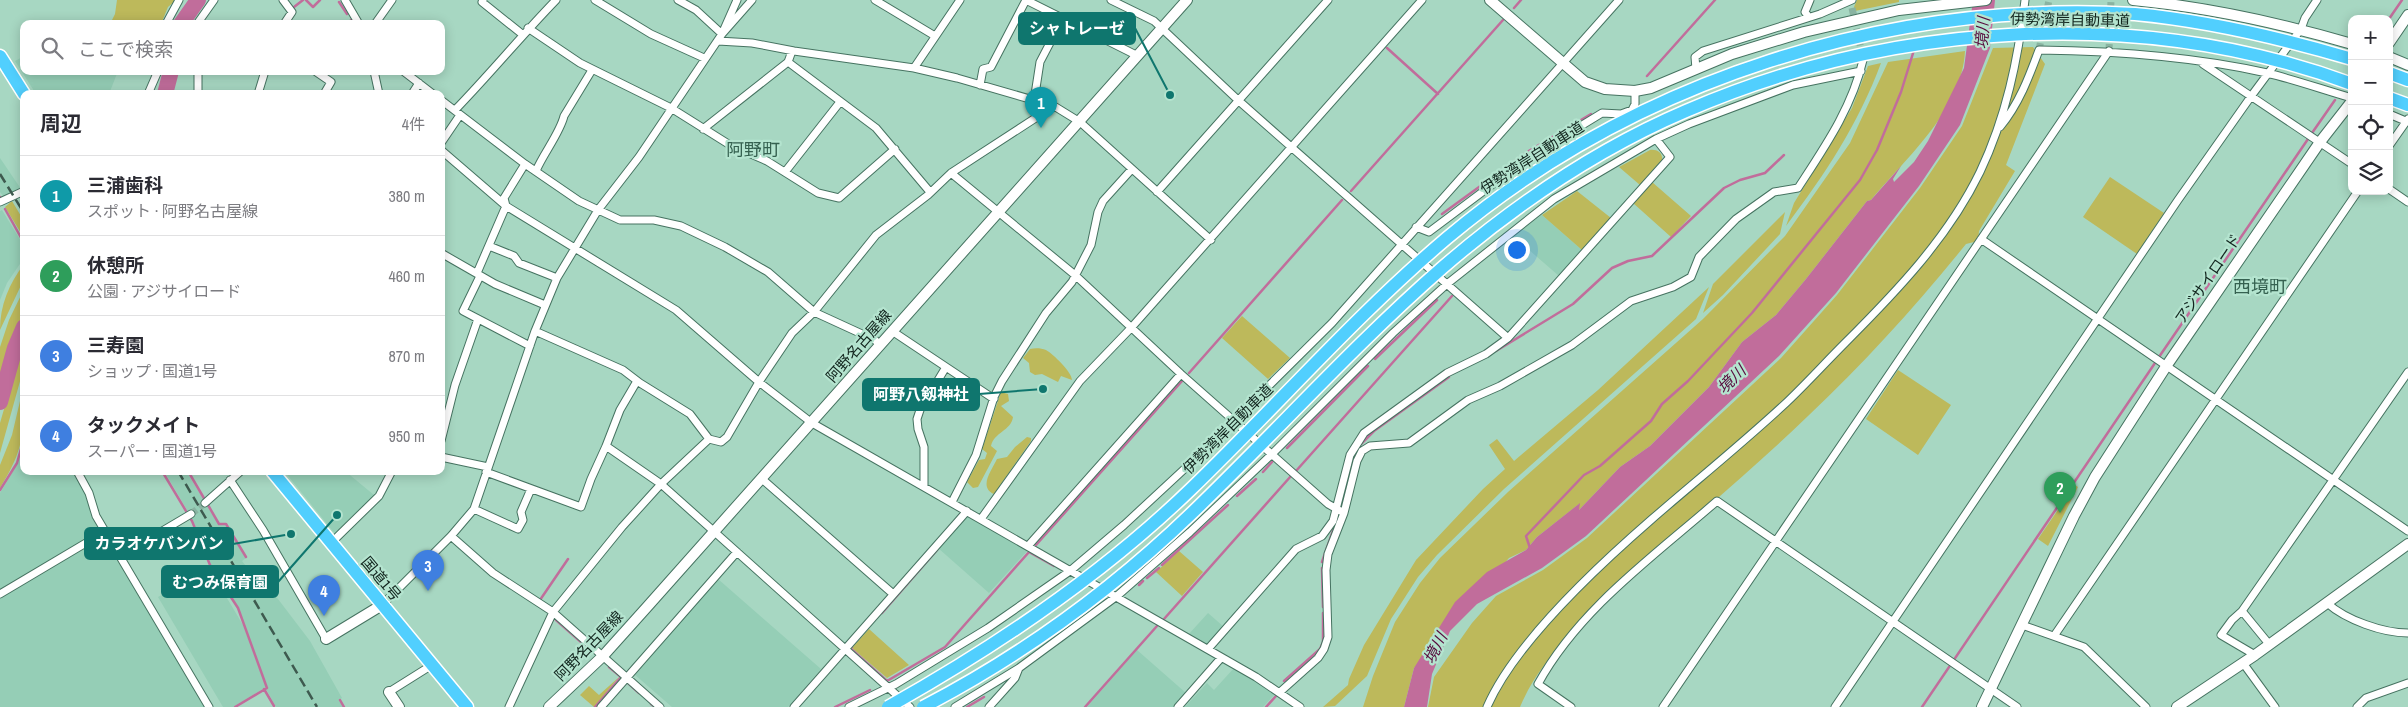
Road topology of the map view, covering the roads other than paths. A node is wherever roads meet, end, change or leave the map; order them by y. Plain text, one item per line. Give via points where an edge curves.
1 (179, 0) edge
2 (214, 0) edge
3 (283, 0) edge
4 (345, 0) edge
5 (392, 0) edge
6 (483, 0) edge
7 (556, 0) edge
8 (595, 0) edge
9 (678, 0) edge
10 (737, 0) edge
11 (752, 0) edge
12 (875, 0) edge
13 (960, 0) edge
14 (1111, 0) edge
15 (1187, 0) edge
16 (1328, 0) edge
17 (1422, 0) edge
18 (1490, 0) edge
19 (1619, 0) edge
20 (1810, 0) edge
21 (1986, 0) edge
22 (2025, 0) edge
23 (2133, 0) edge
24 (2317, 0) edge
25 (1851, 3) edge
26 (2408, 15) edge
27 (1808, 16) junction
28 (1063, 18) junction
29 (168, 20) edge
30 (200, 20) edge
31 (287, 20) edge
32 (357, 20) edge
33 (378, 20) edge
34 (528, 28) junction
35 (1162, 28) junction
36 (2301, 29) junction
37 (522, 34) junction
38 (722, 34) junction
39 (935, 36) junction
40 (2393, 38) edge
41 (718, 41) junction
42 (2348, 43) edge
43 (792, 51) junction
44 (2109, 51) junction
45 (0, 56) edge
46 (1138, 56) junction
47 (704, 58) junction
48 (2348, 58) edge
49 (2393, 59) edge
50 (1863, 60) tunnel mouth
51 (2198, 61) junction
52 (788, 62) junction
53 (1562, 64) junction
54 (2408, 65) edge
55 (914, 68) junction
56 (1696, 69) junction
57 (592, 70) junction
58 (1861, 70) junction
59 (2267, 73) junction
60 (2393, 74) edge
61 (156, 75) edge
62 (198, 75) edge
63 (264, 75) edge
64 (320, 75) edge
65 (375, 75) edge
66 (408, 75) edge
67 (2408, 80) edge
68 (418, 83) junction
69 (2348, 83) edge
70 (980, 86) junction
71 (21, 90) edge
72 (150, 90) edge
73 (198, 90) edge
74 (259, 90) edge
75 (326, 90) edge
76 (378, 90) edge
77 (414, 90) edge
78 (428, 90) edge
79 (1635, 91) junction
80 (2252, 95) junction
81 (2348, 98) edge
82 (2393, 99) edge
83 (1034, 101) junction
84 (1239, 101) junction
85 (840, 102) junction
86 (445, 103) edge
87 (2348, 104) edge
88 (2408, 105) edge
89 (1054, 106) junction
90 (672, 108) junction
91 (458, 113) junction
92 (2393, 116) edge
93 (2407, 121) edge
94 (1080, 122) junction
95 (703, 129) junction
96 (1997, 130) junction
97 (445, 135) edge
98 (1656, 139) junction
99 (2393, 140) edge
100 (2320, 142) junction
101 (895, 148) junction
102 (1292, 148) junction
103 (445, 153) edge
104 (2348, 161) edge
105 (525, 164) junction
106 (1131, 170) junction
107 (536, 171) junction
108 (785, 172) junction
109 (951, 173) junction
110 (930, 192) junction
111 (1157, 192) junction
112 (2393, 192) edge
113 (20, 193) edge
114 (2355, 195) edge
115 (0, 202) edge
116 (2408, 202) edge
117 (506, 206) junction
118 (598, 210) junction
119 (1000, 212) junction
120 (1416, 227) junction
121 (1981, 239) junction
122 (1210, 240) junction
123 (1402, 244) junction
124 (489, 246) junction
125 (574, 248) junction
126 (445, 254) edge
127 (478, 274) junction
128 (1075, 275) junction
129 (557, 278) junction
130 (1447, 284) junction
131 (545, 305) junction
132 (814, 312) junction
133 (478, 319) junction
134 (2099, 320) junction
135 (1132, 328) junction
136 (535, 331) junction
137 (892, 331) junction
138 (1508, 338) junction
139 (880, 345) junction
140 (530, 346) junction
141 (2167, 365) junction
142 (946, 367) junction
143 (2408, 372) edge
144 (1182, 374) junction
145 (637, 381) junction
146 (759, 382) junction
147 (994, 399) junction
148 (2215, 401) junction
149 (1233, 420) junction
150 (812, 423) junction
151 (445, 425) edge
152 (709, 439) junction
153 (606, 446) junction
154 (1272, 454) junction
155 (445, 457) edge
156 (487, 470) junction
157 (79, 475) edge
158 (236, 475) edge
159 (275, 475) edge
160 (390, 475) edge
161 (762, 479) junction
162 (230, 480) junction
163 (2334, 480) junction
164 (661, 484) junction
165 (924, 486) junction
166 (532, 489) junction
167 (952, 502) junction
168 (205, 503) tunnel mouth
169 (474, 509) junction
170 (1336, 510) junction
171 (967, 511) junction
172 (1344, 513) junction
173 (188, 516) tunnel mouth
174 (981, 519) junction
175 (2408, 531) edge
176 (106, 532) junction
177 (714, 532) junction
178 (451, 536) junction
179 (1776, 542) junction
180 (331, 543) junction
181 (2408, 544) edge
182 (1028, 546) junction
183 (736, 552) junction
184 (120, 556) junction
185 (1070, 571) junction
186 (892, 593) junction
187 (0, 594) edge
188 (1117, 596) junction
189 (2327, 602) junction
190 (382, 605) junction
191 (2242, 611) junction
192 (552, 612) junction
193 (1893, 622) junction
194 (2022, 625) junction
195 (2408, 633) edge
196 (2054, 636) junction
197 (326, 639) joint
198 (2269, 644) junction
199 (845, 649) junction
200 (1208, 649) junction
201 (2255, 655) junction
202 (603, 656) junction
203 (1221, 658) junction
204 (2243, 663) junction
205 (432, 665) junction
206 (1019, 668) junction
207 (627, 677) junction
208 (2408, 683) edge
209 (888, 688) junction
210 (1990, 690) junction
211 (389, 692) joint
212 (1280, 692) junction
213 (209, 707) edge
214 (399, 707) edge
215 (467, 707) edge
216 (508, 707) edge
217 (549, 707) edge
218 (601, 707) edge
219 (660, 707) edge
220 (794, 707) edge
221 (849, 707) edge
222 (888, 707) edge
223 (910, 707) edge
224 (923, 707) edge
225 (955, 707) edge
226 (989, 707) edge
227 (1178, 707) edge
228 (1300, 707) edge
229 (1487, 707) edge
230 (1571, 707) edge
231 (1664, 707) edge
232 (1835, 707) edge
233 (1982, 707) edge
234 (2017, 707) edge
235 (2146, 707) edge
236 (2177, 707) edge
237 (2275, 707) edge
238 (2357, 707) edge

1 - 29 street
2 - 30 street
3 - 31 street via 292,12
4 - 32 street
5 - 33 street
6 - 37 street
7 - 34 street
8 - 47 street via 651,34
9 - 38 street via 696,10
10 - 38 street
11 - 38 street
12 - 39 street
13 - 39 street
14 - 35 street
15 - 35 street, 阿野名古屋線
16 - 84 street
17 - 102 street
18 - 53 street
19 - 53 street
20 - 27 street via 1805,12
21 - 56 street via 1899,10 1787,36
22 - 96 street via 2014,76
23 - 36 street via 2212,10
24 - 36 street
25 - 27 street
26 - 40 street
27 - 56 street via 1703,50 1695,57
28 - 46 street
28 - 70 street via 1026,0 998,58 991,67 983,69
28 - 83 street via 1040,62
34 - 37 street
34 - 57 street
35 - 46 street, 阿野名古屋線
35 - 84 street
36 - 42 street
36 - 59 street
37 - 91 street
38 - 41 street
39 - 55 street
41 - 43 street via 752,43
41 - 47 street
43 - 52 street
43 - 55 street
44 - 51 street
44 - 96 street via 2039,50 2012,113
44 - 121 street
45 - 71 highway
46 - 94 street, 阿野名古屋線
47 - 90 street
48 - 222 highway, 伊勢湾岸自動車道, bridge via 2296,42 2136,14 1992,13 1904,25 1817,44 1732,72 1656,103 1528,176 1454,233 1379,300 1189,491 1092,575 1003,639
49 - 54 street
50 - 58 street
51 - 59 street
51 - 80 street
52 - 85 street
52 - 95 street
53 - 79 street via 1585,82
53 - 120 street
55 - 70 street
56 - 79 street via 1651,88
57 - 90 street
57 - 107 street
58 - 98 street via 1793,85
58 - 172 street via 1842,115 1798,188 1774,192 1736,219 1700,257 1691,277 1631,301 1586,337 1500,386 1468,400 1409,443 1370,446 1362,451
59 - 80 street
59 - 81 street
60 - 67 highway
61 - 72 street
62 - 73 street
63 - 74 street
64 - 75 street via 330,82
65 - 76 street
66 - 68 street
68 - 77 street
68 - 78 street
69 - 224 highway, 伊勢湾岸自動車道, bridge via 2287,64 2187,44 2097,35 1995,35 1854,56 1794,72 1686,111 1574,170 1488,230 1400,308 1189,515 1106,587 1021,650
70 - 83 street
79 - 120 street via 1632,110 1621,114 1602,113 1525,160 1430,232
80 - 100 street
80 - 134 street
82 - 88 highway
83 - 89 street
84 - 102 street
84 - 111 street
85 - 101 street via 868,121
85 - 108 street
86 - 91 street
87 - 100 street, アジサイロード
89 - 94 street
89 - 109 street
90 - 95 street
90 - 118 street
91 - 97 street
91 - 105 street
92 - 93 street
93 - 99 street
94 - 106 street
94 - 119 street, 阿野名古屋線
95 - 108 street
96 - 229 street via 1980,173 1951,220 1889,300 1787,402 1613,553 1536,634 1502,679
98 - 130 street via 1554,199
98 - 138 street via 1670,157
100 - 104 street
100 - 141 street, アジサイロード
101 - 108 street via 839,198 818,193
101 - 110 street
102 - 122 street
102 - 123 street
103 - 117 street
105 - 107 street
105 - 117 street via 504,198
106 - 111 street
106 - 128 street via 1103,201 1091,245
107 - 118 street
109 - 110 street
109 - 119 street
110 - 132 street via 876,235
111 - 122 street
112 - 116 street
113 - 115 street
114 - 148 street
117 - 124 street
117 - 125 street
118 - 125 street
118 - 132 street via 620,220 654,220 681,226 768,272
119 - 128 street
119 - 137 street, 阿野名古屋線
120 - 123 street
121 - 134 street
121 - 179 street
122 - 135 street
123 - 130 street
123 - 149 street via 1332,323
124 - 127 street
124 - 129 street via 514,256 519,263
125 - 129 street
125 - 146 street via 676,310
126 - 127 street
127 - 131 street
127 - 133 street via 463,311
128 - 135 street
128 - 147 street via 1046,313
129 - 131 street
130 - 138 street
130 - 154 street
131 - 136 street
132 - 139 street
132 - 146 street via 792,333
133 - 140 street
133 - 151 street
134 - 141 street
134 - 193 street
135 - 144 street
135 - 174 street via 1080,381
136 - 140 street
136 - 145 street via 610,363
137 - 139 street, 阿野名古屋線
137 - 142 street
138 - 170 street via 1486,354 1447,373 1364,433 1350,455
139 - 150 street, 阿野名古屋線
140 - 156 street
141 - 148 street
141 - 194 street, アジサイロード via 2095,477
142 - 147 street
142 - 165 street via 917,419 924,447
143 - 163 street
144 - 149 street
144 - 182 street
145 - 152 street via 690,414
145 - 153 street via 620,410
146 - 150 street
146 - 152 street via 727,437 721,442
147 - 167 street via 976,456
148 - 163 street
148 - 196 street
149 - 154 street
149 - 185 street via 1180,474
150 - 161 street, 阿野名古屋線
150 - 165 street
152 - 164 street
153 - 164 street
153 - 166 street via 581,507
154 - 170 street
154 - 188 street
155 - 156 street
156 - 166 street
156 - 169 street
157 - 176 street
158 - 162 street
159 - 180 highway, 国道1号
160 - 180 street via 379,496
161 - 177 street, 阿野名古屋線
161 - 186 street
162 - 168 street
162 - 197 street
163 - 175 street
163 - 191 street
164 - 177 street
164 - 192 street
165 - 167 street
166 - 169 street via 521,512 518,528
167 - 171 street
169 - 178 street
170 - 172 street
170 - 200 street via 1333,521 1322,536 1296,549
171 - 174 street
171 - 186 street
172 - 212 street via 1328,554 1328,637 1324,649
173 - 184 street
174 - 182 street
176 - 184 street
176 - 187 street
177 - 183 street
177 - 202 street, 阿野名古屋線
178 - 190 street
178 - 192 street via 493,573
179 - 193 street
179 - 230 street via 1717,501 1611,594 1548,667 1538,684
179 - 231 street
180 - 190 highway, 国道1号
181 - 189 street
182 - 185 street
183 - 199 street
183 - 207 street
184 - 213 street
185 - 188 street
185 - 209 street via 988,628
186 - 199 street
188 - 200 street
188 - 206 street
189 - 195 street via 2336,611 2361,621 2397,633
189 - 198 street
190 - 197 street
190 - 205 highway, 国道1号
191 - 198 street
191 - 201 street via 2221,635
192 - 202 street
192 - 216 street
193 - 210 street
193 - 232 street
194 - 196 street
194 - 210 street, アジサイロード
196 - 235 street via 2084,647
198 - 201 street
199 - 209 street
199 - 220 street
200 - 203 street
201 - 204 street
202 - 207 street
202 - 217 street, 阿野名古屋線
203 - 212 street
203 - 227 street
204 - 236 street
204 - 237 street
205 - 211 street
205 - 215 highway, 国道1号
206 - 225 street
206 - 226 street via 1015,678
207 - 218 street
207 - 219 street
208 - 238 street via 2366,698
209 - 221 street
209 - 223 street
210 - 233 street, アジサイロード
210 - 234 street
211 - 214 street
212 - 228 street

